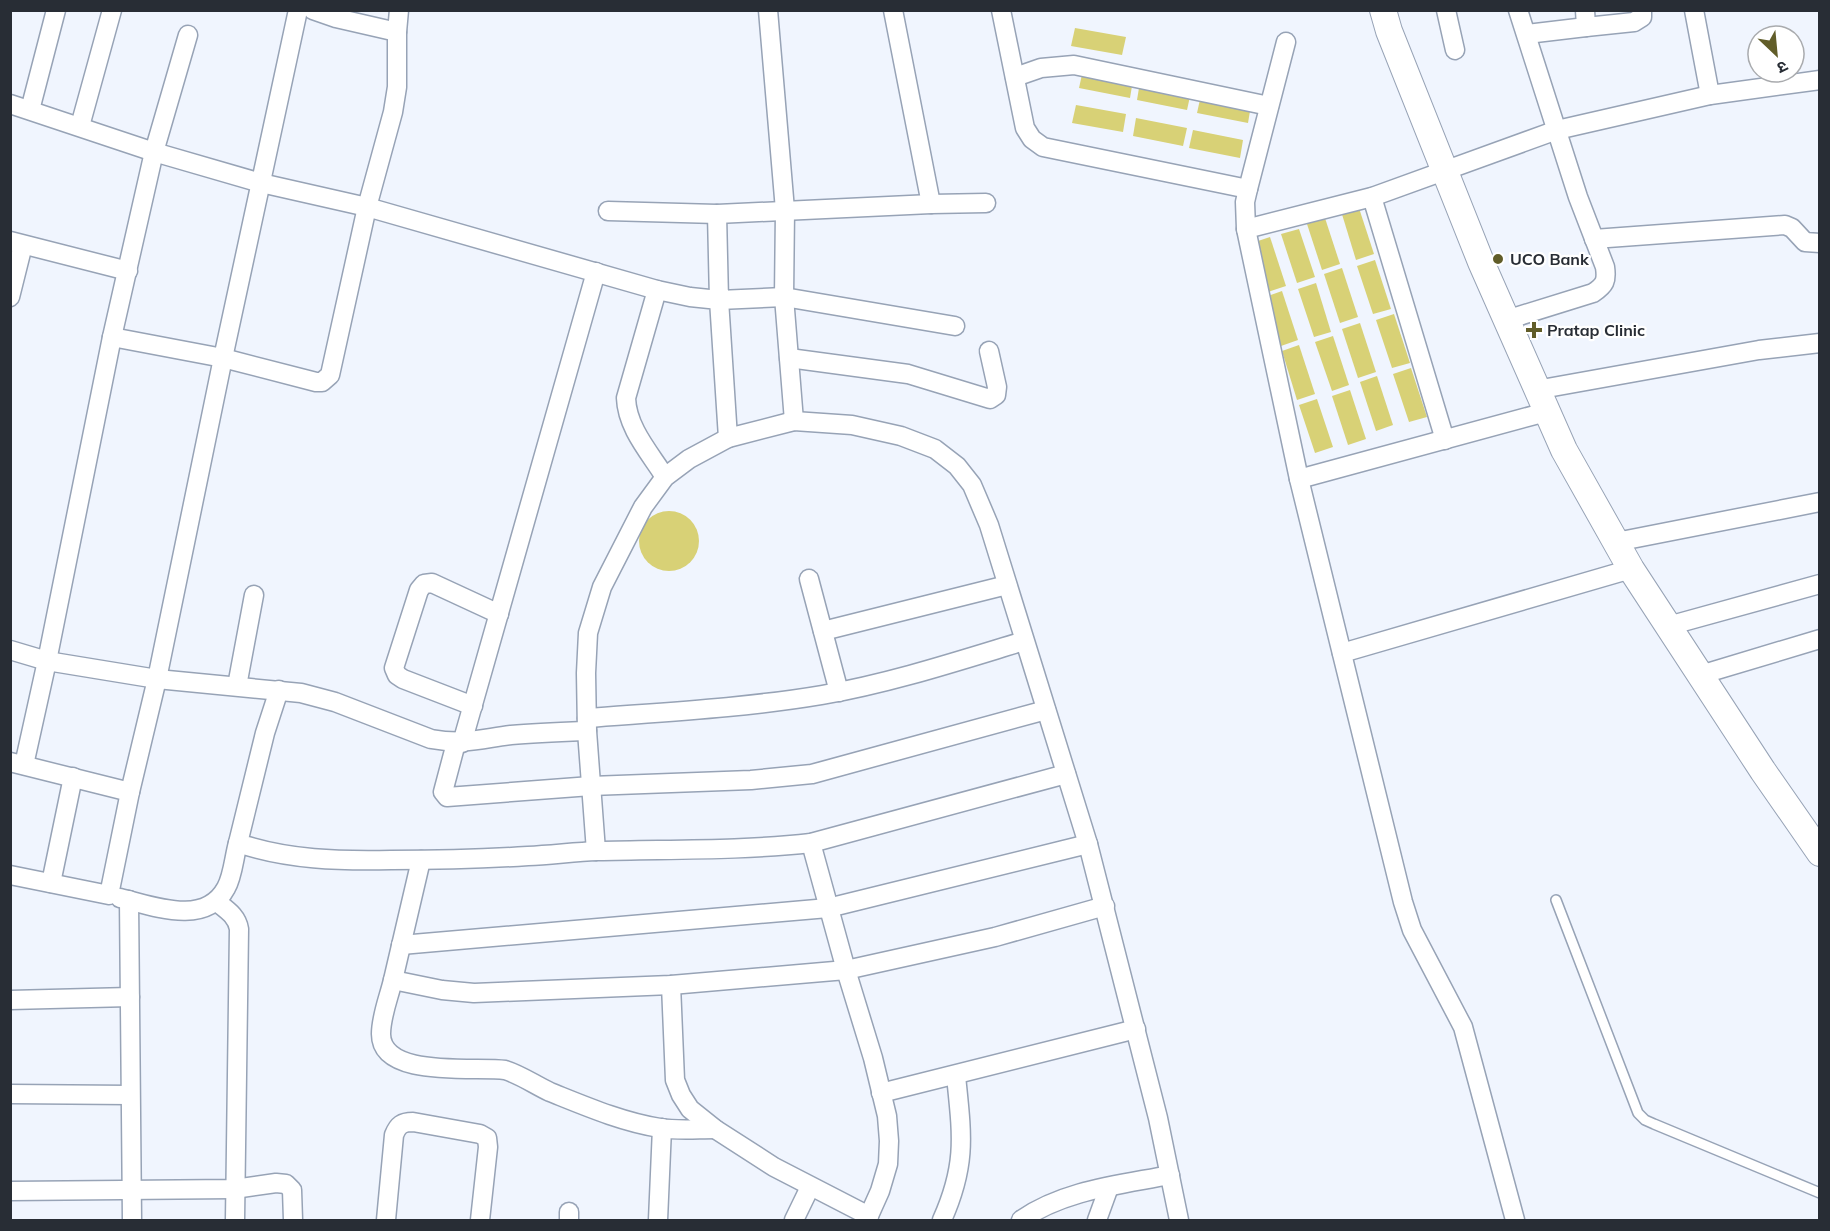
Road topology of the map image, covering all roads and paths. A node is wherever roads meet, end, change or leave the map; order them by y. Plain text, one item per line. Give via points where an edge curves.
1 (56, 10) edge
2 (112, 10) edge
3 (298, 10) edge
4 (313, 10) edge
5 (399, 10) edge
6 (768, 10) edge
7 (893, 10) edge
8 (1001, 10) edge
9 (1383, 10) edge
10 (1446, 10) edge
11 (1518, 10) edge
12 (1642, 10) edge
13 (1694, 10) edge
14 (1585, 19) edge
15 (397, 32) junction
16 (1527, 34) junction
17 (188, 35) dead end
18 (1286, 42) dead end
19 (1455, 50) dead end
20 (1015, 77) junction
21 (1820, 80) edge
22 (1710, 95) junction
23 (10, 104) edge
24 (1269, 106) junction
25 (30, 110) junction
26 (80, 126) junction
27 (1557, 130) junction
28 (154, 152) junction
29 (1444, 170) junction
30 (261, 183) junction
31 (1248, 189) junction
32 (1372, 197) junction
33 (986, 203) dead end
34 (931, 204) junction
35 (367, 207) junction
36 (785, 210) junction
37 (608, 212) dead end
38 (717, 214) junction
39 (1246, 229) junction
40 (1594, 238) junction
41 (16, 243) edge
42 (1820, 243) edge
43 (128, 272) junction
44 (596, 272) junction
45 (657, 290) junction
46 (10, 297) edge
47 (784, 297) junction
48 (719, 300) junction
49 (1506, 320) junction
50 (955, 326) dead end
51 (112, 337) junction
52 (1820, 343) edge
53 (989, 351) dead end
54 (223, 358) junction
55 (789, 358) junction
56 (1541, 401) junction
57 (794, 421) junction
58 (728, 438) junction
59 (1445, 440) junction
60 (665, 477) junction
61 (1299, 479) junction
62 (1820, 502) edge
63 (1616, 542) junction
64 (1631, 569) junction
65 (809, 579) dead end
66 (1820, 584) edge
67 (1007, 585) junction
68 (254, 595) dead end
69 (499, 614) junction
70 (1668, 626) junction
71 (823, 631) junction
72 (1820, 639) edge
73 (1024, 641) junction
74 (10, 650) edge
75 (1342, 654) junction
76 (47, 661) junction
77 (1700, 675) junction
78 (157, 680) junction
79 (237, 686) junction
80 (279, 690) junction
81 (839, 692) junction
82 (473, 706) junction
83 (1046, 710) junction
84 (587, 725) junction
85 (459, 743) junction
86 (17, 763) edge
87 (1066, 774) junction
88 (73, 777) junction
89 (591, 786) junction
90 (130, 792) junction
91 (238, 843) junction
92 (811, 843) junction
93 (1088, 844) junction
94 (596, 851) junction
95 (1820, 853) edge
96 (421, 860) junction
97 (10, 874) edge
98 (51, 883) junction
99 (109, 895) junction
100 (129, 900) junction
101 (1556, 900) dead end
102 (217, 902) junction
103 (1104, 906) junction
104 (828, 908) junction
105 (401, 945) junction
106 (846, 970) junction
107 (393, 980) junction
108 (671, 985) junction
109 (130, 997) junction
110 (10, 1000) edge
111 (1136, 1029) junction
112 (956, 1076) junction
113 (881, 1093) junction
114 (10, 1094) edge
115 (130, 1095) junction
116 (662, 1128) junction
117 (715, 1129) junction
118 (1170, 1174) junction
119 (1109, 1186) junction
120 (810, 1187) junction
121 (234, 1189) junction
122 (130, 1190) junction
123 (10, 1191) edge
124 (1820, 1193) edge
125 (868, 1218) edge
126 (132, 1221) edge
127 (235, 1221) edge
128 (293, 1221) edge
129 (386, 1221) edge
130 (480, 1221) edge
131 (658, 1221) edge
132 (794, 1221) edge
133 (942, 1221) edge
134 (1021, 1221) edge
135 (1096, 1221) edge
136 (1179, 1221) edge
137 (1515, 1221) edge

1 - 25 street
2 - 26 street
3 - 30 street
4 - 15 street
5 - 15 street
6 - 36 street
7 - 34 street
8 - 20 street
9 - 29 street
10 - 19 street
11 - 16 street
12 - 14 street via 1641,17 1634,22
13 - 22 street
14 - 16 street
15 - 35 street via 393,112
16 - 27 street
17 - 28 street
18 - 24 street
20 - 24 street via 1041,68 1074,65
20 - 31 street via 1025,128 1043,147
21 - 22 street
22 - 27 street
23 - 25 street
24 - 31 street
25 - 26 street
26 - 28 street
27 - 29 street
27 - 40 street
28 - 30 street
28 - 43 street
29 - 32 street
29 - 49 street
30 - 35 street
30 - 54 street
31 - 39 street
32 - 39 street
32 - 59 street
33 - 34 street
34 - 36 street
35 - 44 street
35 - 54 street via 330,375 316,382
36 - 38 street
36 - 47 street
37 - 38 street
38 - 48 street
39 - 61 street
40 - 42 street via 1785,225 1805,242
40 - 49 street via 1605,267 1604,285 1593,293
41 - 43 street
41 - 46 street
43 - 51 street
44 - 45 street
44 - 69 street
45 - 48 street
45 - 60 street via 626,409 631,425
47 - 48 street
47 - 50 street
47 - 55 street
48 - 58 street
49 - 56 street
51 - 54 street
51 - 76 street
52 - 56 street via 1759,350
53 - 55 street via 997,387 996,395 990,399 908,374
54 - 78 street
55 - 57 street
56 - 59 street
56 - 63 street
57 - 58 street
57 - 67 street via 852,425 901,436 935,449 957,466 972,485
58 - 60 street
59 - 61 street
60 - 84 street via 643,507 602,587 588,633
61 - 75 street
62 - 63 street
63 - 64 street
64 - 70 street
64 - 75 street
65 - 71 street
66 - 70 street
67 - 71 street
67 - 73 street
68 - 79 street
69 - 82 street
69 - 82 street via 432,583 424,584 394,668 403,679
70 - 77 street
71 - 81 street
72 - 77 street
73 - 81 street
73 - 83 street
74 - 76 street
75 - 137 street via 1403,902 1412,930 1463,1027
76 - 78 street
76 - 86 street
77 - 95 street
78 - 79 street
78 - 90 street
79 - 80 street
80 - 85 street via 335,702 431,740
80 - 91 street
81 - 84 street
82 - 85 street
83 - 87 street
83 - 89 street via 812,774
84 - 85 street
84 - 89 street
85 - 89 street via 443,792 447,797
86 - 88 street
87 - 92 street
87 - 93 street
88 - 90 street
88 - 98 street
89 - 94 street
90 - 99 street
91 - 96 street via 263,852 316,860
91 - 102 street via 227,886
92 - 94 street via 771,848
92 - 104 street
93 - 103 street
93 - 104 street
94 - 96 street
96 - 105 street
97 - 98 street
98 - 99 street
99 - 100 street
100 - 102 street via 178,911
100 - 109 street
101 - 124 lane via 1638,1113 1654,1124
102 - 121 street via 234,915 239,929
103 - 106 street via 995,937
103 - 111 street
104 - 105 street
104 - 106 street
105 - 107 street
106 - 108 street
106 - 113 street
107 - 108 street via 474,993
107 - 116 street via 381,1036 393,1057 420,1066 516,1073 576,1102
108 - 117 street via 675,1080 690,1109
109 - 110 street
109 - 115 street
111 - 112 street
111 - 118 street
112 - 113 street
112 - 133 street via 962,1132 960,1166
113 - 125 street via 887,1116 888,1164
114 - 115 street
115 - 122 street
116 - 117 street
116 - 131 street
117 - 120 street
118 - 119 street
118 - 136 street
119 - 134 street via 1059,1199
119 - 135 street
120 - 125 street
120 - 132 street
121 - 122 street
121 - 127 street
121 - 128 street via 286,1184 292,1190
122 - 123 street
122 - 126 street
129 - 130 street via 394,1135 404,1122 487,1138

